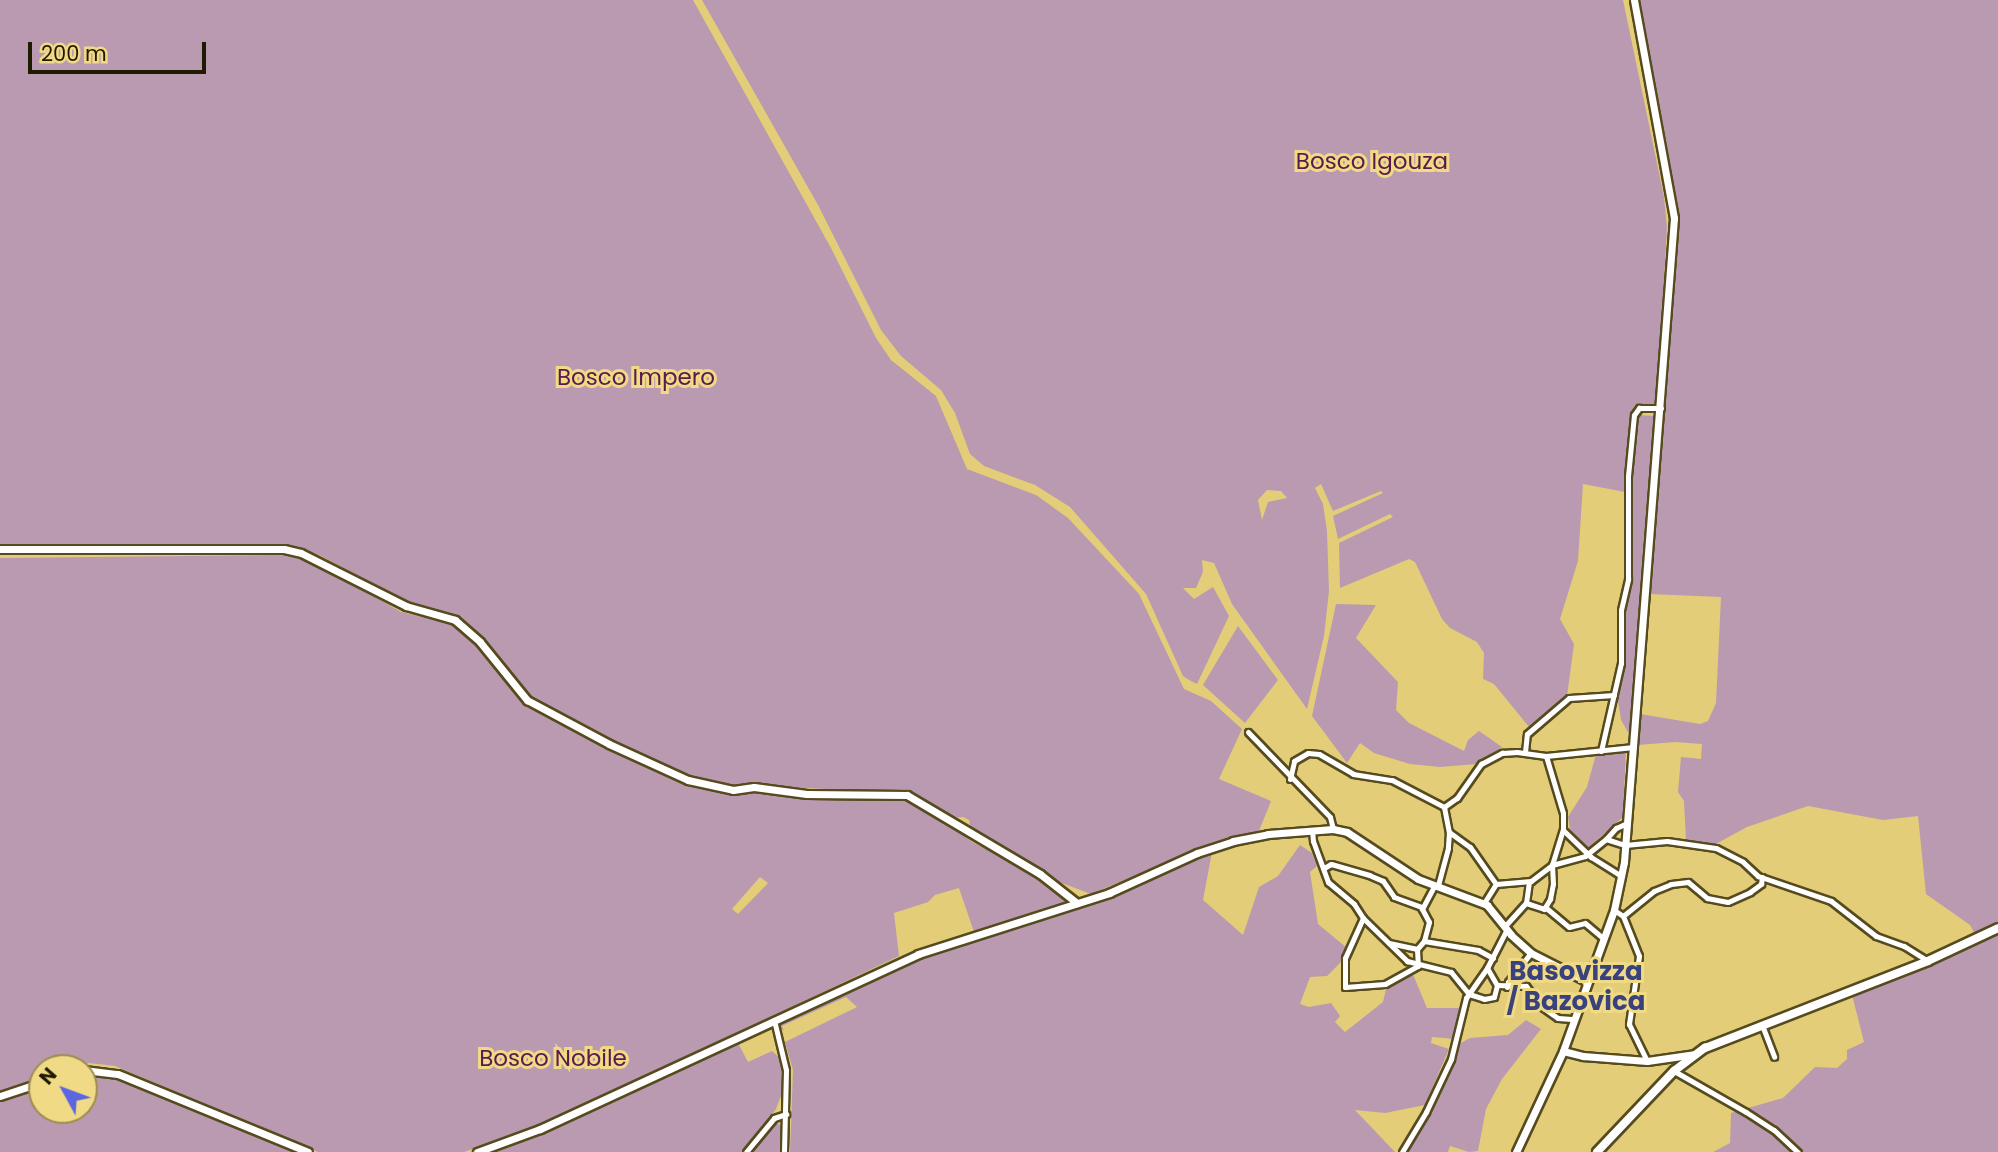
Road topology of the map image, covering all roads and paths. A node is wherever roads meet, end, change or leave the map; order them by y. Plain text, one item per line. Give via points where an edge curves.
1 (1634, 0) edge
2 (1661, 408) junction
3 (0, 549) edge
4 (1614, 695) junction
5 (1248, 732) dead end
6 (1634, 747) junction
7 (1601, 751) junction
8 (1525, 752) junction
9 (1546, 757) junction
10 (1290, 779) junction
11 (1444, 807) junction
12 (1627, 823) junction
13 (1333, 829) junction
14 (1312, 830) junction
15 (1563, 830) junction
16 (1449, 832) junction
17 (1606, 839) junction
18 (1625, 845) junction
19 (1588, 854) junction
20 (1552, 865) junction
21 (1324, 868) junction
22 (1622, 876) junction
23 (1762, 877) junction
24 (1529, 882) junction
25 (1496, 884) junction
26 (1437, 886) junction
27 (1077, 903) junction
28 (1526, 903) junction
29 (1484, 904) junction
30 (1545, 907) junction
31 (1422, 909) junction
32 (1614, 910) junction
33 (1623, 916) junction
34 (1363, 918) junction
35 (1506, 928) junction
36 (1998, 928) edge
37 (1604, 939) junction
38 (1424, 940) junction
39 (1389, 943) junction
40 (1417, 949) junction
41 (1531, 953) junction
42 (1493, 958) junction
43 (1928, 961) junction
44 (1418, 966) junction
45 (1488, 968) junction
46 (1586, 981) junction
47 (1497, 985) junction
48 (1507, 987) junction
49 (1469, 994) junction
50 (773, 1019) junction
51 (1572, 1019) junction
52 (1762, 1025) junction
53 (1563, 1051) junction
54 (1695, 1054) junction
55 (1774, 1057) dead end
56 (1663, 1060) junction
57 (1647, 1061) junction
58 (98, 1070) edge
59 (1674, 1071) junction
60 (28, 1087) edge
61 (0, 1096) edge
62 (786, 1114) junction
63 (308, 1152) edge
64 (477, 1152) edge
65 (746, 1152) edge
66 (784, 1152) edge
67 (1402, 1152) edge
68 (1516, 1152) edge
69 (1597, 1152) edge
70 (1798, 1152) edge

1 - 2 main road via 1674,218
2 - 4 street via 1639,408 1634,415 1628,476 1628,579
2 - 6 main road
3 - 27 main road via 301,553 406,606 455,620 480,642 527,700 688,780 733,790 754,787 807,794 906,795 1040,874
4 - 7 street
4 - 8 street via 1569,698 1527,734
5 - 10 street
6 - 7 street
6 - 12 main road
7 - 9 street
8 - 9 street
8 - 11 street via 1502,753 1486,760 1458,798
9 - 15 street via 1563,813
10 - 11 street via 1294,761 1308,753 1319,754 1353,775 1392,779
10 - 13 street via 1330,817
11 - 16 street
12 - 17 street
12 - 18 main road
13 - 14 main road
13 - 26 main road via 1347,832 1412,876
14 - 21 street
14 - 27 main road via 1233,841
15 - 19 street
15 - 20 street
16 - 25 street via 1470,847
16 - 26 street via 1444,872
17 - 18 street
17 - 19 street
18 - 22 main road
18 - 23 street via 1663,841 1716,848
19 - 20 street
19 - 22 street
20 - 24 street
20 - 30 street via 1553,884
21 - 31 street via 1331,864 1376,878 1394,897
21 - 34 street via 1328,882
22 - 32 main road
23 - 33 street via 1750,892 1728,902 1707,898 1688,882 1671,884 1654,891
23 - 43 street via 1831,901 1876,936
24 - 25 street
24 - 28 street
25 - 29 street
26 - 29 main road
26 - 31 street
27 - 50 main road via 918,954
28 - 30 street
28 - 35 street
29 - 35 main road
30 - 37 street via 1569,926 1585,923
31 - 38 street via 1429,922
32 - 33 street
32 - 37 main road
33 - 57 street via 1639,956 1629,1029
34 - 39 street
34 - 44 street via 1343,964 1345,987 1385,984
35 - 41 main road
35 - 42 street
36 - 43 main road
37 - 46 main road
38 - 40 street
38 - 42 street via 1478,950
39 - 40 street
39 - 44 street
40 - 44 street
41 - 46 main road
41 - 48 street
42 - 45 street
43 - 52 main road
44 - 49 street via 1451,972
45 - 47 street
45 - 49 street
46 - 51 main road
47 - 48 street
47 - 49 street via 1490,999
48 - 51 street via 1526,986 1542,1007 1558,1018
49 - 67 street via 1451,1059
50 - 62 street via 784,1058
50 - 64 main road via 540,1129
51 - 53 main road
52 - 54 main road
52 - 55 street
53 - 57 main road
53 - 68 main road
54 - 56 main road
54 - 59 main road
56 - 57 main road
56 - 59 main road
58 - 63 main road via 126,1077
59 - 69 main road
59 - 70 street via 1774,1130
60 - 61 main road
62 - 65 street via 774,1118
62 - 66 street

